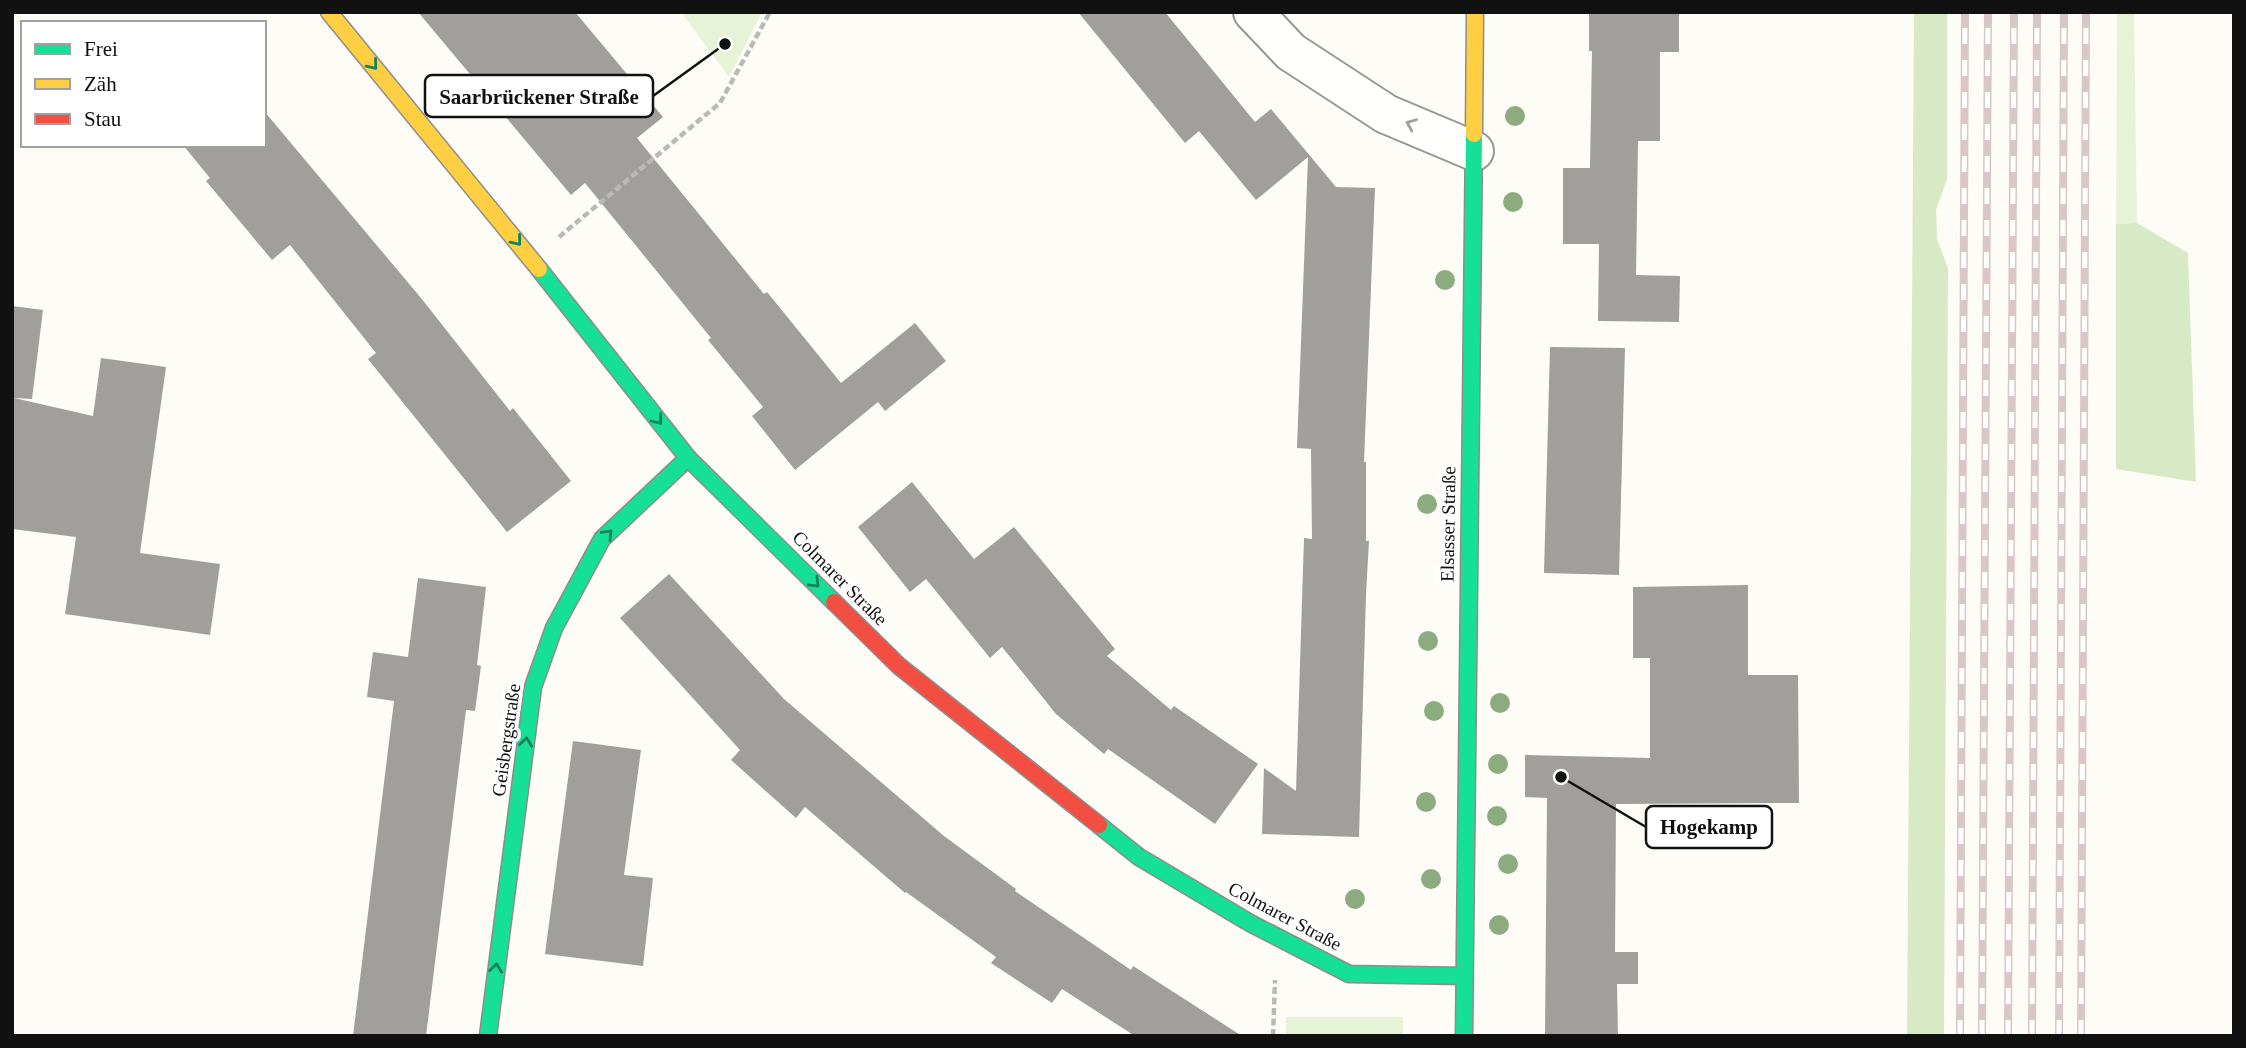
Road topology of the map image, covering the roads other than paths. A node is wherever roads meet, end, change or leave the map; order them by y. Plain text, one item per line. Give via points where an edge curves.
1 (329, 12) edge
2 (1253, 12) edge
3 (1475, 12) edge
4 (1474, 151) junction
5 (688, 458) junction
6 (1463, 976) junction
7 (488, 1036) edge
8 (1464, 1036) edge

1 -> 5 street, Colmarer Straße
4 -> 2 street via 1386,114 1291,52
3 - 4 street, Elsasser Straße
4 - 6 street, Elsasser Straße
5 -> 6 street, Colmarer Straße via 899,666 1139,857 1250,923 1349,974
7 -> 5 street, Geisbergstraße via 537,675 554,628 602,539
6 - 8 street, Elsasser Straße

